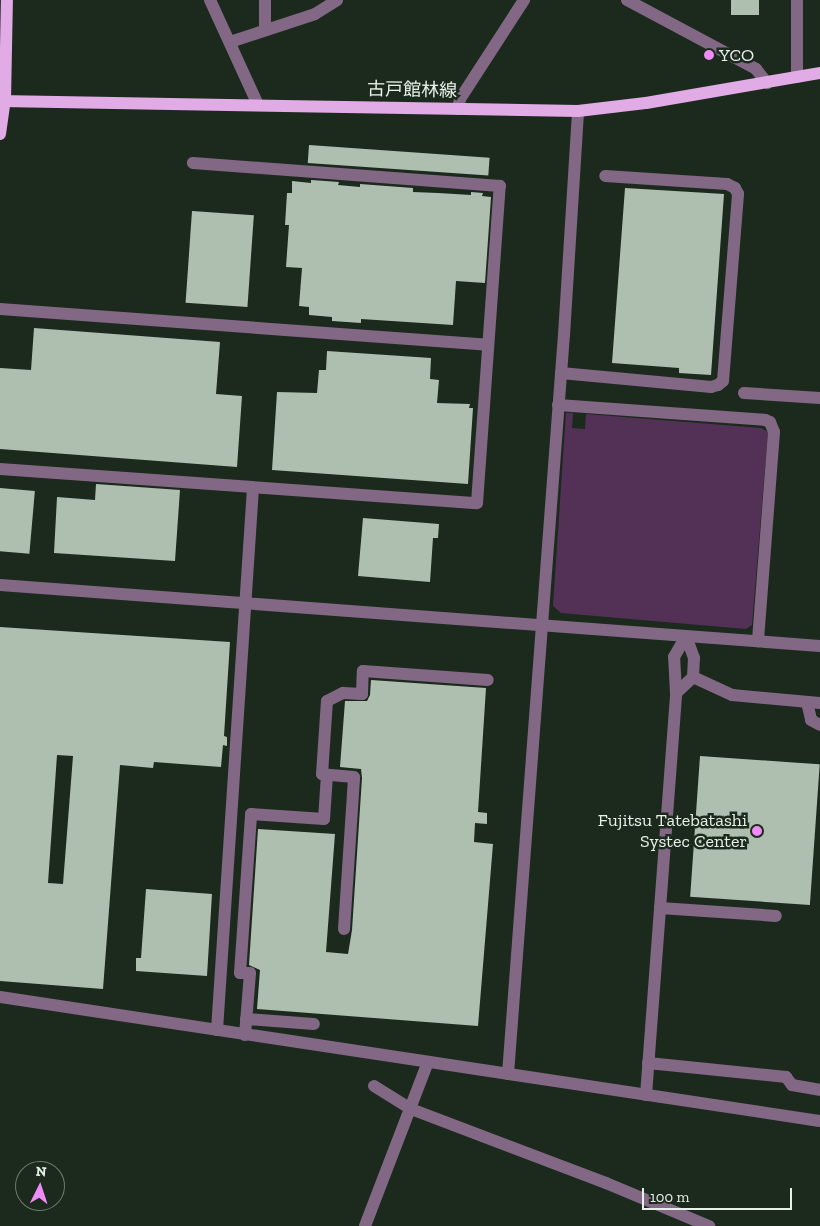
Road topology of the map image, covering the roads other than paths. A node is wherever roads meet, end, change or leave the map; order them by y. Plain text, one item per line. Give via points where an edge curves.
1 (7, 0) edge
2 (210, 0) edge
3 (265, 0) edge
4 (338, 0) edge
5 (524, 0) edge
6 (627, 0) edge
7 (797, 0) edge
8 (266, 30) junction
9 (230, 42) junction
10 (820, 73) edge
11 (797, 77) junction
12 (767, 82) junction
13 (2, 100) edge
14 (258, 105) junction
15 (458, 109) junction
16 (578, 111) junction
17 (0, 134) edge
18 (193, 163) dead end
19 (605, 176) dead end
20 (0, 310) edge
21 (488, 345) junction
22 (561, 373) junction
23 (744, 393) dead end
24 (820, 398) edge
25 (558, 405) junction
26 (0, 469) edge
27 (253, 488) junction
28 (0, 585) edge
29 (245, 602) junction
30 (542, 625) junction
31 (686, 636) junction
32 (758, 641) junction
33 (820, 646) edge
34 (693, 676) junction
35 (488, 680) dead end
36 (676, 693) junction
37 (814, 703) edge
38 (820, 725) edge
39 (327, 775) junction
40 (660, 908) junction
41 (776, 916) dead end
42 (344, 928) dead end
43 (0, 997) edge
44 (246, 1019) junction
45 (314, 1024) dead end
46 (218, 1030) junction
47 (245, 1035) junction
48 (428, 1062) junction
49 (648, 1063) junction
50 (508, 1074) junction
51 (374, 1086) dead end
52 (820, 1090) edge
53 (646, 1095) junction
54 (411, 1109) junction
55 (820, 1121) edge
56 (365, 1226) edge
57 (709, 1226) edge

1 - 13 main road
2 - 9 street
3 - 8 street
4 - 8 street via 315,14
5 - 15 street via 460,99
6 - 12 street via 756,69
7 - 11 street
8 - 9 street
9 - 14 street
10 - 11 main road, 古戸館林線
11 - 12 main road, 古戸館林線
12 - 16 main road, 古戸館林線
13 - 14 main road, 古戸館林線
13 - 17 main road
14 - 15 main road, 古戸館林線
15 - 16 main road, 古戸館林線
16 - 22 street
18 - 21 street via 500,186
19 - 22 street via 726,184 735,188 738,194 724,381 710,387
20 - 21 street
21 - 27 street via 477,503
22 - 25 street
23 - 24 street
25 - 30 street
25 - 32 street via 765,420 774,427
26 - 27 street
27 - 29 street
28 - 29 street
29 - 30 street
29 - 46 street
30 - 31 street
30 - 50 street
31 - 32 street
31 - 34 street via 694,658
31 - 36 street via 674,658
32 - 33 street
34 - 36 street
34 - 37 street via 732,695
35 - 39 street via 363,671 362,694 343,692 327,702 322,774
36 - 40 street
37 - 38 street via 811,720
39 - 42 street via 354,777
39 - 44 street via 324,819 251,814 240,973 250,973
40 - 41 street
40 - 49 street
43 - 46 street
44 - 45 street
44 - 47 street
46 - 47 street
47 - 48 street
48 - 50 street
48 - 54 street
49 - 52 street via 786,1078 792,1085
49 - 53 street
50 - 53 street
51 - 54 street
53 - 55 street
54 - 56 street
54 - 57 street

